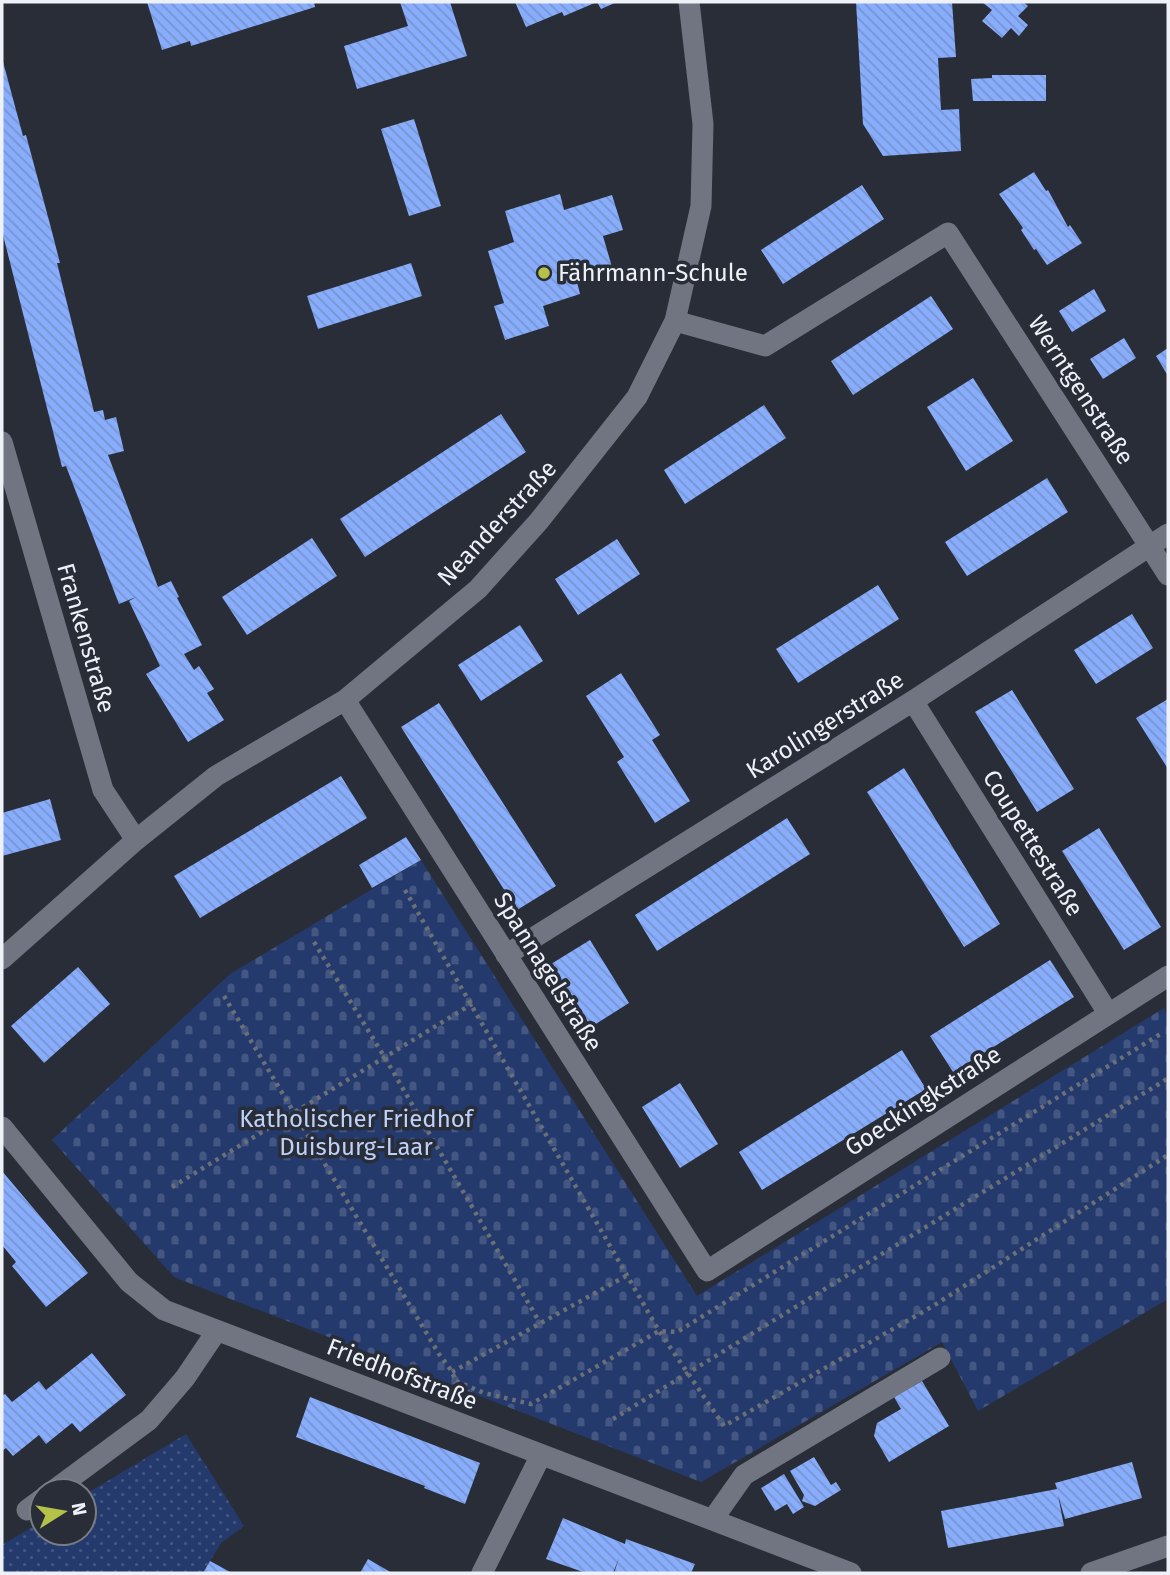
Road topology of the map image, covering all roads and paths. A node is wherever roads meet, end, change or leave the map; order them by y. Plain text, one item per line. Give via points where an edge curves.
1 (689, 2) edge
2 (675, 321) junction
3 (2, 442) edge
4 (1168, 534) edge
5 (1150, 545) junction
6 (1168, 575) edge
7 (345, 700) junction
8 (913, 701) junction
9 (135, 840) junction
10 (314, 942) dead end
11 (506, 955) junction
12 (2, 959) edge
13 (1168, 976) edge
14 (224, 996) dead end
15 (472, 1004) dead end
16 (1108, 1013) junction
17 (1162, 1033) dead end
18 (385, 1058) junction
19 (1167, 1079) edge
20 (295, 1112) junction
21 (2, 1127) edge
22 (172, 1187) dead end
23 (707, 1270) joint
24 (626, 1276) dead end
25 (540, 1323) junction
26 (216, 1332) junction
27 (940, 1358) dead end
28 (452, 1372) junction
29 (456, 1381) junction
30 (446, 1419) junction
31 (613, 1419) dead end
32 (541, 1455) junction
33 (73, 1477) edge
34 (713, 1519) junction
35 (1168, 1546) edge
36 (482, 1573) edge
37 (851, 1573) edge
38 (1091, 1573) edge

1 - 2 street, Neanderstraße via 703,124 701,206
2 - 5 street, Werntgenstraße via 765,346 948,233
2 - 7 street, Neanderstraße via 637,397 539,521 478,589
3 - 9 street, Frankenstraße via 103,790
4 - 5 street, Karolingerstraße
5 - 6 street, Werntgenstraße
5 - 8 street, Karolingerstraße
7 - 9 street, Neanderstraße via 216,776
7 - 11 street, Spannagelstraße
8 - 11 street, Karolingerstraße
8 - 16 street, Coupettestraße
9 - 12 street, Neanderstraße
10 - 18 path
11 - 23 street, Spannagelstraße
13 - 16 street, Goeckingkstraße
14 - 20 path
15 - 18 path
16 - 23 street, Goeckingkstraße
17 - 29 path via 677,1332 659,1331 531,1404
18 - 20 path
18 - 25 path
19 - 31 path
20 - 22 path
20 - 28 path
21 - 26 street, Friedhofstraße via 129,1283 164,1310
24 - 25 path
25 - 28 path
26 - 30 street, Friedhofstraße
26 - 33 street via 149,1420
27 - 34 street via 744,1475
28 - 29 path
29 - 30 path
30 - 32 street, Friedhofstraße
32 - 34 street, Friedhofstraße
32 - 36 street
34 - 37 street, Friedhofstraße
35 - 38 street

